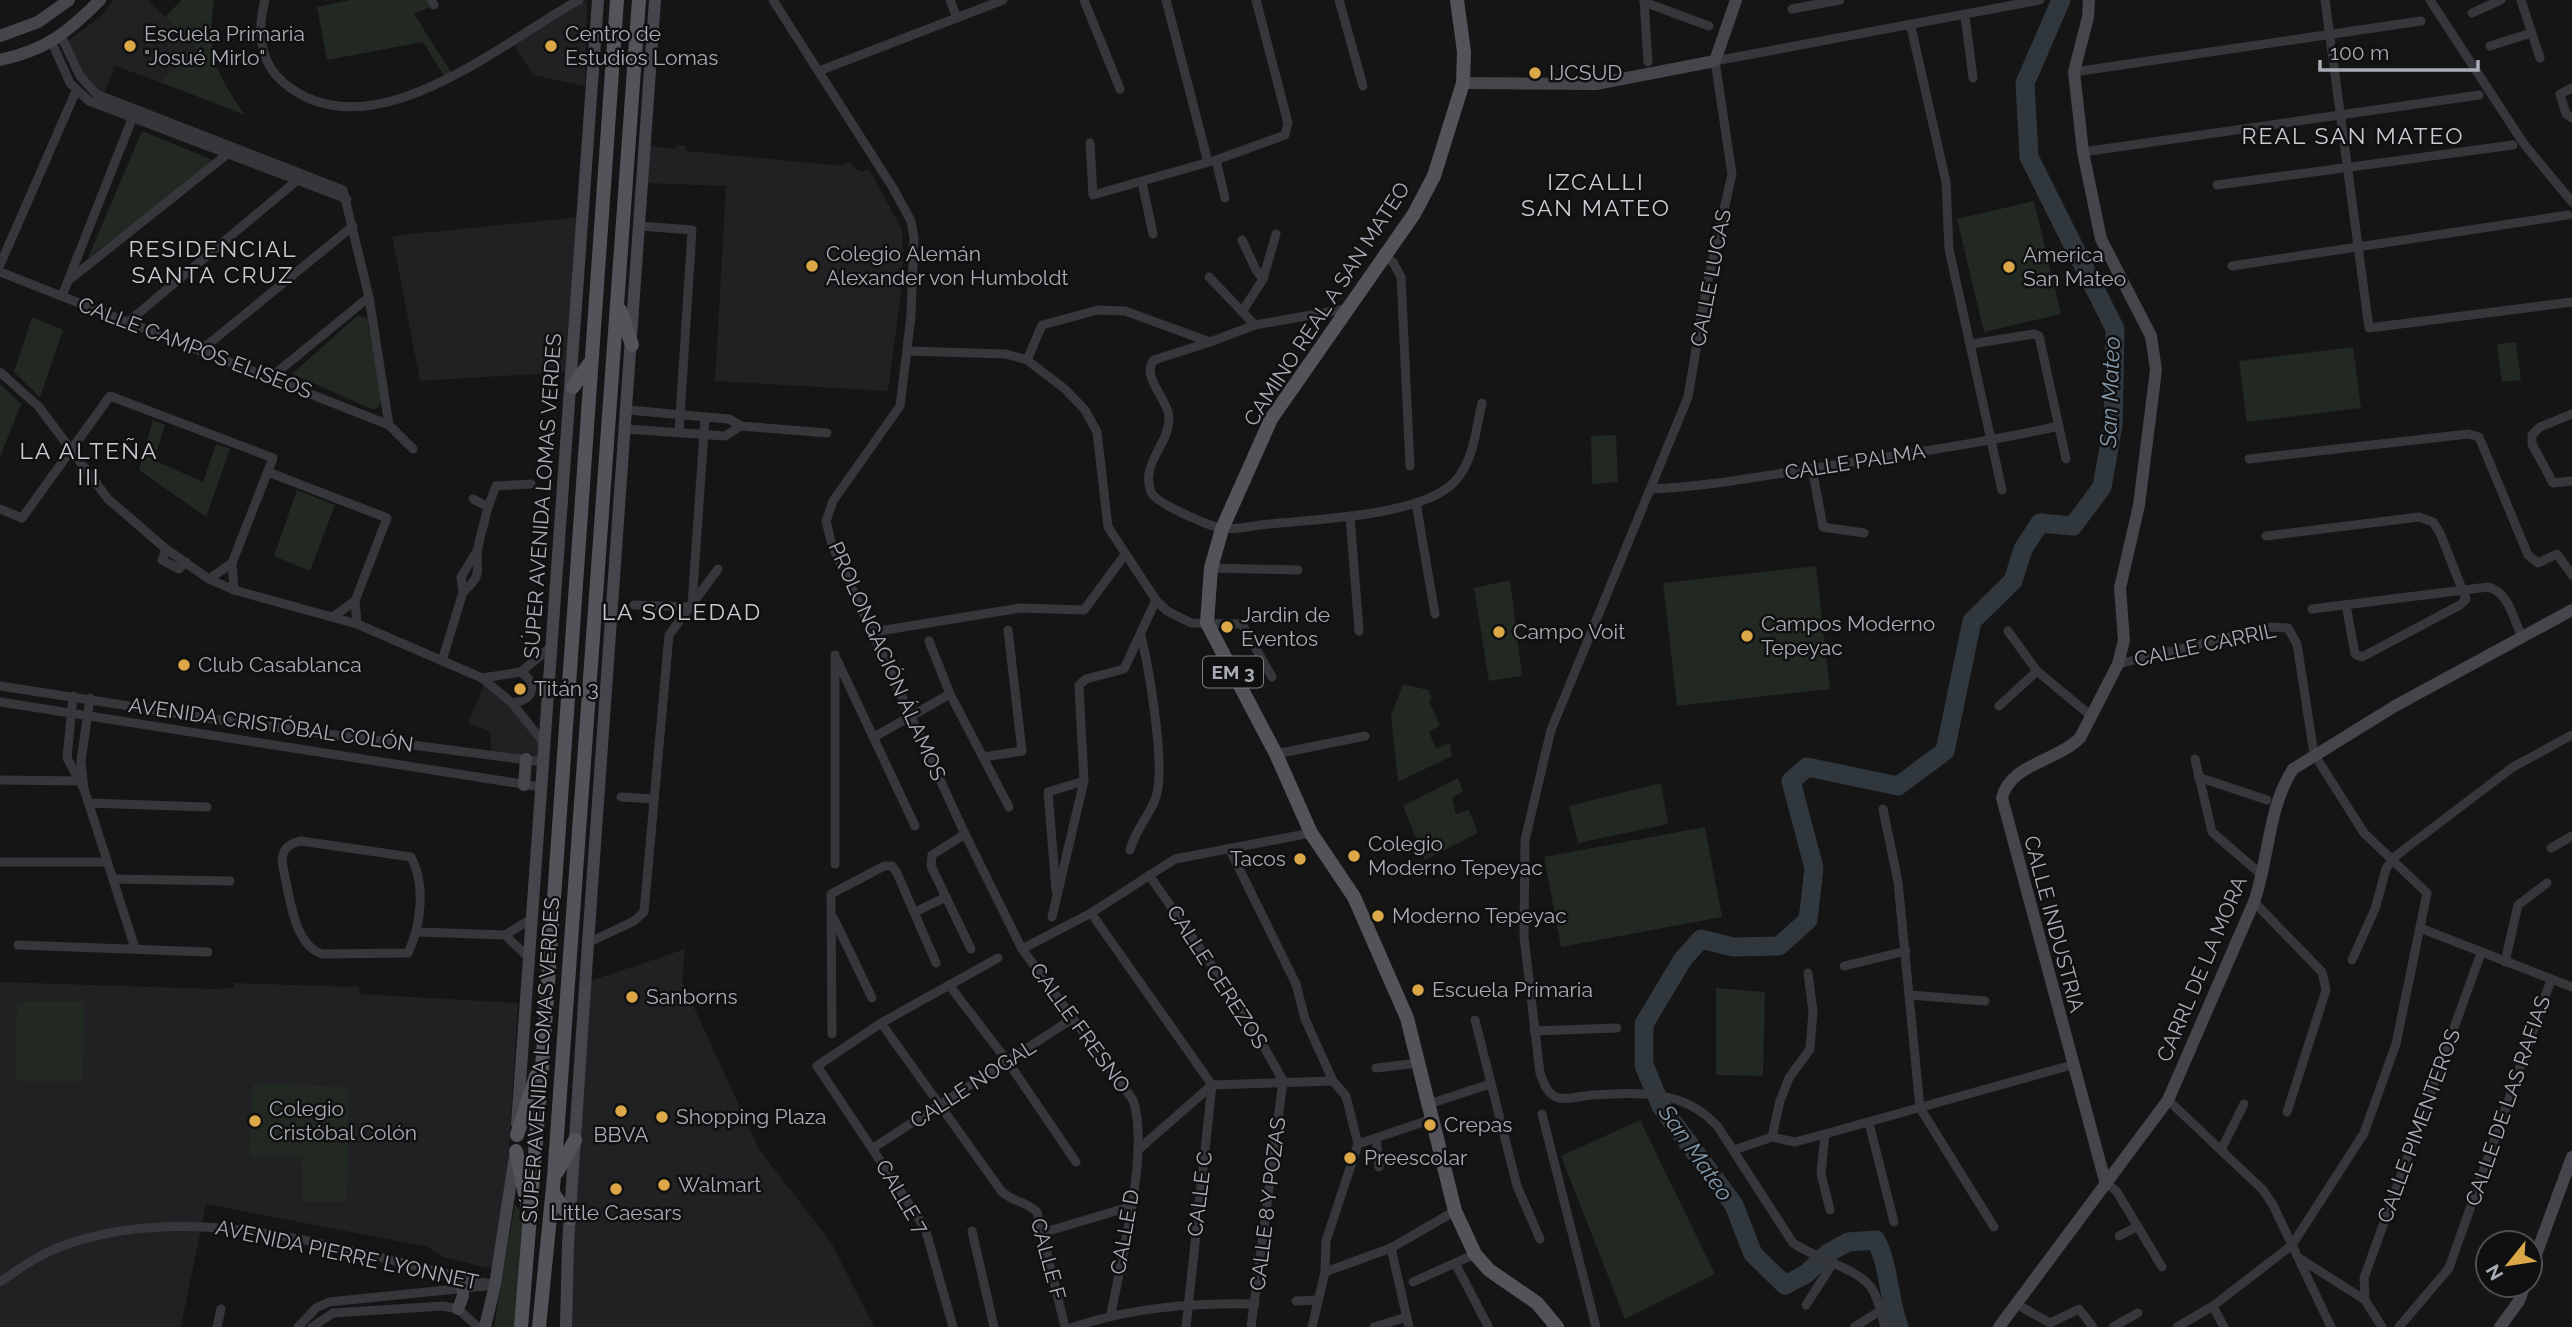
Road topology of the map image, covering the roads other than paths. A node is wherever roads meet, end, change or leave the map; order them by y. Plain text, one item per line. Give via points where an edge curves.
1 (69, 0) edge
2 (100, 0) edge
3 (265, 0) edge
4 (579, 0) edge
5 (598, 0) edge
6 (617, 0) edge
7 (639, 0) edge
8 (655, 0) edge
9 (773, 0) edge
10 (950, 0) edge
11 (1003, 0) edge
12 (1084, 0) edge
13 (1166, 0) edge
14 (1256, 0) edge
15 (1339, 0) edge
16 (1457, 0) edge
17 (1736, 0) edge
18 (1840, 0) edge
19 (2040, 0) edge
20 (2089, 0) edge
21 (2325, 0) edge
22 (2430, 0) edge
23 (2501, 0) edge
24 (2521, 0) edge
25 (1644, 1) edge
26 (1792, 9) dead end
27 (2472, 13) dead end
28 (1965, 16) junction
29 (957, 18) junction
30 (2421, 21) dead end
31 (1709, 26) dead end
32 (1911, 26) junction
33 (2531, 33) junction
34 (0, 36) edge
35 (2329, 36) junction
36 (57, 40) junction
37 (2490, 47) dead end
38 (2540, 58) dead end
39 (0, 60) edge
40 (1715, 61) junction
41 (1648, 62) dead end
42 (819, 71) junction
43 (2074, 72) junction
44 (1973, 78) dead end
45 (1463, 83) junction
46 (1363, 86) dead end
47 (2572, 88) edge
48 (1121, 89) dead end
49 (76, 91) junction
50 (2479, 95) dead end
51 (2340, 113) junction
52 (133, 116) junction
53 (2572, 118) edge
54 (1090, 143) dead end
55 (2513, 145) dead end
56 (232, 151) junction
57 (2083, 152) junction
58 (1212, 161) junction
59 (2347, 167) junction
60 (302, 177) junction
61 (1142, 183) junction
62 (2217, 185) dead end
63 (1225, 198) dead end
64 (2572, 202) edge
65 (2568, 215) dead end
66 (353, 226) junction
67 (640, 226) junction
68 (1153, 234) dead end
69 (1276, 234) dead end
70 (1242, 240) dead end
71 (2358, 247) junction
72 (1384, 256) junction
73 (0, 265) edge
74 (2232, 266) dead end
75 (0, 272) edge
76 (1209, 277) dead end
77 (1263, 279) junction
78 (69, 280) junction
79 (62, 296) junction
80 (369, 297) junction
81 (2572, 302) edge
82 (617, 303) junction
83 (1345, 309) junction
84 (1242, 312) junction
85 (128, 322) junction
86 (1255, 326) junction
87 (1210, 342) junction
88 (1971, 344) junction
89 (632, 345) junction
90 (200, 351) junction
91 (907, 351) junction
92 (1027, 360) junction
93 (589, 363) junction
94 (0, 372) edge
95 (270, 378) junction
96 (573, 387) junction
97 (1482, 403) dead end
98 (628, 410) junction
99 (680, 414) junction
100 (2572, 414) edge
101 (705, 417) junction
102 (389, 425) junction
103 (741, 426) junction
104 (2059, 426) junction
105 (627, 429) junction
106 (679, 432) junction
107 (827, 433) dead end
108 (706, 435) junction
109 (1993, 441) junction
110 (414, 449) dead end
111 (71, 453) junction
112 (2066, 459) dead end
113 (2249, 459) dead end
114 (1410, 466) dead end
115 (1812, 468) junction
116 (268, 472) junction
117 (2572, 481) edge
118 (531, 484) dead end
119 (1651, 489) junction
120 (2002, 490) dead end
121 (473, 499) dead end
122 (1416, 503) junction
123 (488, 508) junction
124 (0, 509) edge
125 (1350, 516) junction
126 (1222, 528) junction
127 (1864, 533) dead end
128 (2266, 536) dead end
129 (1125, 556) junction
130 (232, 563) junction
131 (1211, 568) junction
132 (719, 569) dead end
133 (1298, 570) dead end
134 (2572, 575) edge
135 (209, 579) junction
136 (234, 590) junction
137 (2465, 591) junction
138 (1156, 600) junction
139 (355, 601) junction
140 (634, 605) dead end
141 (2346, 605) junction
142 (691, 607) junction
143 (2312, 609) dead end
144 (2572, 610) edge
145 (1435, 614) dead end
146 (334, 616) junction
147 (1207, 623) junction
148 (357, 624) junction
149 (1008, 631) dead end
150 (1359, 631) dead end
151 (2008, 631) dead end
152 (873, 632) junction
153 (1141, 636) junction
154 (2522, 637) junction
155 (929, 640) dead end
156 (553, 645) junction
157 (442, 661) junction
158 (2118, 664) junction
159 (2037, 671) junction
160 (521, 672) junction
161 (1272, 677) dead end
162 (482, 678) junction
163 (0, 686) edge
164 (950, 694) junction
165 (73, 696) junction
166 (89, 698) junction
167 (0, 702) edge
168 (512, 703) junction
169 (2000, 706) dead end
170 (71, 714) junction
171 (912, 715) junction
172 (2091, 716) junction
173 (87, 717) junction
174 (2572, 735) edge
175 (874, 737) junction
176 (1365, 737) dead end
177 (544, 743) junction
178 (1276, 754) junction
179 (2314, 754) junction
180 (983, 757) junction
181 (2195, 759) dead end
182 (526, 760) junction
183 (543, 762) junction
184 (2198, 777) junction
185 (0, 780) edge
186 (1084, 781) junction
187 (82, 784) junction
188 (524, 785) junction
189 (541, 787) junction
190 (621, 797) dead end
191 (654, 799) junction
192 (2267, 800) dead end
193 (88, 803) junction
194 (207, 807) dead end
195 (1009, 807) dead end
196 (1883, 809) dead end
197 (915, 826) dead end
198 (1311, 833) junction
199 (965, 834) junction
200 (2572, 836) edge
201 (1229, 848) junction
202 (2551, 848) dead end
203 (1130, 850) dead end
204 (2393, 858) junction
205 (0, 862) edge
206 (107, 862) junction
207 (835, 864) dead end
208 (1149, 875) junction
209 (2263, 876) junction
210 (113, 879) junction
211 (230, 881) dead end
212 (2547, 883) dead end
213 (946, 897) junction
214 (1056, 899) junction
215 (2254, 902) junction
216 (915, 912) junction
217 (1091, 913) junction
218 (832, 914) junction
219 (1052, 917) dead end
220 (531, 919) junction
221 (2420, 928) junction
222 (418, 932) junction
223 (505, 936) junction
224 (588, 943) junction
225 (18, 945) dead end
226 (135, 948) junction
227 (971, 948) dead end
228 (1022, 949) junction
229 (1906, 951) junction
230 (208, 952) dead end
231 (2481, 953) junction
232 (528, 957) junction
233 (998, 958) dead end
234 (2352, 960) dead end
235 (2505, 962) junction
236 (936, 963) dead end
237 (1844, 967) dead end
238 (1808, 973) dead end
239 (2551, 980) junction
240 (949, 985) junction
241 (2572, 987) edge
242 (1909, 995) junction
243 (872, 998) dead end
244 (1985, 1001) dead end
245 (1072, 1019) junction
246 (1475, 1020) dead end
247 (881, 1023) junction
248 (1617, 1028) dead end
249 (1534, 1031) junction
250 (832, 1034) dead end
251 (543, 1055) junction
252 (1008, 1062) junction
253 (1419, 1063) junction
254 (2073, 1065) junction
255 (1376, 1068) dead end
256 (1283, 1081) junction
257 (1333, 1081) junction
258 (1490, 1084) junction
259 (1212, 1085) junction
260 (2168, 1100) junction
261 (1429, 1104) junction
262 (2244, 1104) dead end
263 (939, 1106) junction
264 (1920, 1108) junction
265 (2287, 1112) dead end
266 (1542, 1114) dead end
267 (1432, 1119) junction
268 (1869, 1123) junction
269 (1825, 1134) junction
270 (517, 1135) junction
271 (1772, 1137) junction
272 (1376, 1138) junction
273 (575, 1140) junction
274 (1358, 1144) junction
275 (873, 1148) junction
276 (1139, 1149) junction
277 (1734, 1150) junction
278 (2221, 1150) junction
279 (516, 1151) junction
280 (2572, 1157) edge
281 (1076, 1162) dead end
282 (1378, 1167) dead end
283 (554, 1177) junction
284 (2105, 1181) junction
285 (553, 1193) junction
286 (1129, 1207) junction
287 (1829, 1210) dead end
288 (1455, 1211) junction
289 (570, 1218) junction
290 (1894, 1222) dead end
291 (530, 1223) junction
292 (2138, 1226) junction
293 (1994, 1227) dead end
294 (972, 1231) dead end
295 (1042, 1233) junction
296 (2544, 1233) edge
297 (2119, 1236) dead end
298 (1540, 1238) dead end
299 (2292, 1245) junction
300 (1391, 1248) junction
301 (1471, 1256) junction
302 (2298, 1257) junction
303 (1831, 1262) junction
304 (1455, 1263) junction
305 (2162, 1267) dead end
306 (1325, 1272) junction
307 (0, 1282) edge
308 (1413, 1282) dead end
309 (463, 1283) junction
310 (495, 1285) junction
311 (1317, 1300) junction
312 (2365, 1300) junction
313 (1296, 1301) dead end
314 (2519, 1301) joint
315 (1187, 1303) junction
316 (1255, 1304) junction
317 (2018, 1305) junction
318 (1806, 1306) dead end
319 (2213, 1306) junction
320 (221, 1309) dead end
321 (458, 1309) junction
322 (1881, 1311) junction
323 (2138, 1313) dead end
324 (1111, 1314) junction
325 (1408, 1322) edge
326 (1488, 1326) edge
327 (217, 1327) edge
328 (298, 1327) edge
329 (312, 1327) edge
330 (478, 1327) edge
331 (485, 1327) edge
332 (521, 1327) edge
333 (539, 1327) edge
334 (566, 1327) edge
335 (953, 1327) edge
336 (994, 1327) edge
337 (1065, 1327) edge
338 (1073, 1327) edge
339 (1186, 1327) edge
340 (1251, 1327) edge
341 (1312, 1327) edge
342 (1374, 1327) edge
343 (1557, 1327) edge
344 (1596, 1327) edge
345 (1854, 1327) edge
346 (1885, 1327) edge
347 (1998, 1327) edge
348 (2094, 1327) edge
349 (2113, 1327) edge
350 (2177, 1327) edge
351 (2224, 1327) edge
352 (2331, 1327) edge
353 (2382, 1327) edge
354 (2399, 1327) edge
355 (2500, 1327) edge
356 (2512, 1327) edge

1 - 34 main road via 38,22
2 - 36 main road
3 - 4 street via 259,22 261,42 274,74 312,99 370,107 435,85
5 - 96 main road, SÚPER AVENIDA LOMAS VERDES
6 - 93 main road, SÚPER AVENIDA LOMAS VERDES
7 - 82 main road, SÚPER AVENIDA LOMAS VERDES
8 - 67 main road, SÚPER AVENIDA LOMAS VERDES
9 - 42 street, PROLONGACIÓN ÁLAMOS
10 - 29 street
11 - 29 street
12 - 48 street
13 - 58 street
14 - 58 street via 1288,122 1285,135
15 - 46 street
16 - 45 main road, CAMINO REAL A SAN MATEO
17 - 40 main road
18 - 26 street
19 - 28 street
20 - 43 main road
21 - 35 street
22 - 64 street via 2524,144
23 - 27 street
24 - 33 street
25 - 31 street
25 - 41 street
28 - 32 street
28 - 44 street
29 - 42 street
30 - 35 street
32 - 40 street
32 - 88 street via 1946,182 1949,249
33 - 37 street
33 - 38 street
35 - 43 street
35 - 51 street
36 - 39 main road via 38,51
36 - 49 street
36 - 52 street via 87,86
40 - 45 main road via 1596,84
40 - 119 street, CALLE LUCAS via 1732,174 1688,397
42 - 91 street, PROLONGACIÓN ÁLAMOS via 911,221 915,267
43 - 57 main road, CALLE INDUSTRIA
45 - 72 main road, CAMINO REAL A SAN MATEO via 1434,176
47 - 53 street via 2560,94 2566,114
49 - 52 street via 89,101
49 - 73 street
50 - 51 street
51 - 57 street
51 - 59 street
52 - 56 street
52 - 78 street
54 - 61 street via 1093,195
55 - 59 street
56 - 60 street
56 - 78 street
57 - 158 main road, CALLE INDUSTRIA via 2101,239 2151,336 2156,370 2139,505 2120,588 2124,640
58 - 61 street
58 - 63 street
59 - 62 street
59 - 71 street
60 - 66 street via 347,199
60 - 85 street
61 - 68 street
65 - 71 street
66 - 80 street
66 - 90 street
67 - 89 main road, SÚPER AVENIDA LOMAS VERDES
67 - 99 street via 692,230
69 - 77 street
70 - 77 street
71 - 74 street
71 - 81 street via 2369,328
72 - 83 main road, CAMINO REAL A SAN MATEO
72 - 114 street via 1401,277
75 - 79 street, CALLE CAMPOS ELISEOS
76 - 84 street
77 - 84 street
78 - 79 street
79 - 85 street, CALLE CAMPOS ELISEOS
80 - 95 street
80 - 102 street
82 - 89 main road
82 - 283 main road, SÚPER AVENIDA LOMAS VERDES
83 - 86 street
83 - 126 main road, CAMINO REAL A SAN MATEO via 1271,419
84 - 86 street
85 - 90 street, CALLE CAMPOS ELISEOS
86 - 87 street
87 - 92 street via 1125,311 1098,310 1042,326
87 - 126 street via 1149,365 1168,408 1169,423 1148,472 1153,497
88 - 104 street via 2039,337
88 - 109 street
89 - 98 main road, SÚPER AVENIDA LOMAS VERDES
90 - 95 street, CALLE CAMPOS ELISEOS
91 - 92 street via 1006,354
91 - 152 street, PROLONGACIÓN ÁLAMOS via 900,407 833,501 826,521 832,545
92 - 129 street via 1065,389 1085,410 1097,432 1108,527
93 - 96 main road
93 - 251 main road, SÚPER AVENIDA LOMAS VERDES
94 - 111 street via 39,407
95 - 102 street, CALLE CAMPOS ELISEOS
96 - 156 main road, SÚPER AVENIDA LOMAS VERDES
97 - 122 street via 1465,471 1446,489
98 - 99 street
98 - 105 main road, SÚPER AVENIDA LOMAS VERDES
99 - 101 street
99 - 106 street
100 - 117 street via 2540,427 2532,435 2532,444 2553,484
101 - 103 street via 729,419
101 - 108 street
102 - 110 street, CALLE CAMPOS ELISEOS
103 - 107 street
103 - 108 street via 725,436
104 - 109 street, CALLE PALMA
104 - 112 street
105 - 106 street
105 - 224 main road, SÚPER AVENIDA LOMAS VERDES
106 - 108 street
108 - 142 street
109 - 115 street, CALLE PALMA
109 - 120 street
111 - 116 street via 110,396 273,458
111 - 124 street via 22,518
111 - 135 street via 108,499
113 - 134 street via 2468,434 2479,437 2528,555 2538,563 2557,554
115 - 119 street, CALLE PALMA
115 - 127 street via 1823,527
116 - 130 street
116 - 139 street via 387,519
118 - 123 street via 496,486
119 - 249 street, CALLE LUCAS via 1551,730 1525,840 1524,937
121 - 123 street
122 - 125 street
122 - 145 street
123 - 157 street via 477,551 461,577 463,592
125 - 126 street
125 - 150 street
126 - 131 main road, CAMINO REAL A SAN MATEO
128 - 137 street via 2419,517 2433,522 2440,533
129 - 138 street
129 - 152 street via 1084,610 1020,608
130 - 135 street
130 - 136 street
131 - 133 street
131 - 147 main road, CAMINO REAL A SAN MATEO
132 - 142 street
135 - 136 street
136 - 146 street
137 - 141 street
137 - 141 street via 2466,599 2460,605 2362,657 2356,653
137 - 154 street via 2496,589
138 - 147 street via 1178,618
138 - 153 street
139 - 146 street
139 - 148 street
140 - 142 street
141 - 143 street
142 - 191 street via 669,635
144 - 154 main road, CARRL DE LA MORA
146 - 148 street
147 - 161 street via 1242,624
147 - 178 main road, EM 3
148 - 157 street
149 - 180 street via 1022,751
151 - 159 street
152 - 171 street, PROLONGACIÓN ÁLAMOS
153 - 186 street via 1124,669 1079,685
153 - 203 street via 1160,769 1157,795 1135,831
154 - 179 main road, CARRL DE LA MORA
155 - 164 street
156 - 160 street
156 - 177 main road, SÚPER AVENIDA LOMAS VERDES
157 - 162 street
158 - 172 main road, CALLE INDUSTRIA
158 - 179 street, CALLE CARRIL via 2270,627 2288,628 2297,644
159 - 169 street
159 - 172 street
160 - 162 street
160 - 168 street via 530,678 532,695 524,702
162 - 168 street
163 - 165 street, AVENIDA CRISTÓBAL COLÓN
164 - 171 street
164 - 180 street
165 - 166 street, AVENIDA CRISTÓBAL COLÓN
165 - 170 street
166 - 173 street
166 - 182 street, AVENIDA CRISTÓBAL COLÓN via 226,721
167 - 170 street, AVENIDA CRISTÓBAL COLÓN
168 - 177 street
170 - 173 street, AVENIDA CRISTÓBAL COLÓN
170 - 187 street via 68,758
171 - 175 street
171 - 199 street, PROLONGACIÓN ÁLAMOS
172 - 254 main road, CALLE INDUSTRIA via 2071,747 2013,777 2002,798
173 - 187 street
173 - 188 street, AVENIDA CRISTÓBAL COLÓN
174 - 204 street via 2513,767
175 - 197 street
175 - 207 street via 835,655
176 - 178 street
177 - 183 main road, SÚPER AVENIDA LOMAS VERDES
178 - 198 main road, EM 3
179 - 204 street via 2364,833
179 - 209 main road, CARRL DE LA MORA via 2293,769 2283,785
180 - 195 street
181 - 184 street
182 - 183 street, AVENIDA CRISTÓBAL COLÓN
182 - 188 main road
183 - 189 main road, SÚPER AVENIDA LOMAS VERDES
184 - 192 street
184 - 209 street via 2213,832
185 - 187 street
186 - 214 street
186 - 214 street via 1048,792
187 - 193 street
188 - 189 street, AVENIDA CRISTÓBAL COLÓN
189 - 220 main road, SÚPER AVENIDA LOMAS VERDES
190 - 191 street
191 - 224 street via 644,912
193 - 194 street
193 - 206 street
196 - 229 street
198 - 201 street
198 - 253 main road, EM 3 via 1354,897 1407,1018
199 - 213 street via 932,855 931,866
199 - 228 street, PROLONGACIÓN ÁLAMOS
200 - 202 street
201 - 208 street via 1175,859
201 - 257 street via 1296,984 1305,1019
204 - 221 street via 2427,894
204 - 234 street
205 - 206 street
206 - 210 street
208 - 217 street
208 - 256 street, CALLE CEREZOS via 1245,1013
209 - 215 main road, CARRL DE LA MORA
210 - 211 street
210 - 226 street
212 - 235 street via 2518,905
213 - 216 street
213 - 227 street
214 - 219 street
215 - 260 main road, CARRL DE LA MORA
215 - 265 street via 2322,972 2326,990
216 - 218 street via 897,873 892,866 884,866 831,894
216 - 236 street
217 - 228 street
217 - 259 street
218 - 243 street
218 - 250 street
220 - 223 street
220 - 232 main road, SÚPER AVENIDA LOMAS VERDES
221 - 231 street
221 - 299 street via 2396,1044 2364,1133
222 - 222 street via 418,884 411,857 301,841 290,843 282,853 299,929 316,952 408,953
222 - 223 street
223 - 232 street
224 - 273 main road, SÚPER AVENIDA LOMAS VERDES
225 - 226 street
226 - 230 street
228 - 245 street, CALLE FRESNO
229 - 237 street
229 - 242 street
231 - 235 street
231 - 312 street, CALLE PIMENTEROS via 2364,1278
232 - 270 main road, SÚPER AVENIDA LOMAS VERDES
233 - 240 street
235 - 239 street
238 - 271 street via 1813,1011 1810,1048 1789,1079
239 - 241 street
239 - 354 street, CALLE DE LAS RAFIAS via 2449,1268
240 - 247 street
240 - 252 street
242 - 244 street
242 - 264 street
245 - 252 street, CALLE NOGAL
245 - 276 street, CALLE FRESNO via 1133,1100
246 - 258 street
247 - 263 street, CALLE F
247 - 275 street, CALLE 7 via 812,1064
248 - 249 street
249 - 277 street, CALLE LUCAS via 1546,1090 1559,1098 1626,1093 1677,1098 1704,1111
251 - 270 main road
251 - 291 main road, SÚPER AVENIDA LOMAS VERDES
252 - 263 street, CALLE NOGAL
252 - 281 street
253 - 255 street
253 - 261 main road, EM 3
254 - 264 street
254 - 284 main road, CALLE INDUSTRIA
256 - 257 street
256 - 259 street
256 - 316 street, CALLE 8 Y POZAS
257 - 274 street via 1346,1096
258 - 261 street
258 - 298 street via 1517,1186
259 - 276 street
259 - 315 street, CALLE C
260 - 278 street
260 - 284 main road, CARRL DE LA MORA
261 - 267 main road, EM 3
262 - 278 street
263 - 275 street, CALLE NOGAL
263 - 295 street, CALLE F via 1002,1192 1037,1212
264 - 268 street
264 - 293 street
266 - 344 street
267 - 272 street
267 - 288 main road, EM 3
268 - 269 street
268 - 290 street
269 - 271 street via 1795,1142
269 - 287 street via 1821,1174
270 - 279 main road, SÚPER AVENIDA LOMAS VERDES
271 - 277 street
272 - 274 street
272 - 282 street
273 - 283 main road
273 - 289 main road, SÚPER AVENIDA LOMAS VERDES
274 - 306 street via 1326,1241
275 - 335 street, CALLE 7 via 925,1228
276 - 286 street, CALLE D
277 - 303 street via 1793,1243 1809,1255
278 - 299 street via 2263,1190
279 - 291 main road
279 - 310 main road, SÚPER AVENIDA LOMAS VERDES
280 - 296 main road
283 - 285 main road, SÚPER AVENIDA LOMAS VERDES
284 - 292 street
284 - 317 main road, CARRL DE LA MORA
285 - 289 main road
285 - 333 main road, SÚPER AVENIDA LOMAS VERDES
286 - 295 street
286 - 324 street, CALLE D
288 - 300 street
288 - 301 main road, EM 3
289 - 334 main road, SÚPER AVENIDA LOMAS VERDES
291 - 332 main road, SÚPER AVENIDA LOMAS VERDES
292 - 297 street
292 - 305 street
294 - 336 street
295 - 337 street, CALLE F
299 - 302 street
299 - 319 street
300 - 306 street
300 - 325 street
301 - 304 street
301 - 343 main road, EM 3 via 1536,1304
302 - 312 street
302 - 352 street
303 - 318 street
303 - 322 street via 1869,1284
304 - 308 street
304 - 326 street
306 - 311 street
307 - 309 street, AVENIDA PIERRE LYONNET via 64,1245 190,1225 246,1230 422,1266
309 - 310 street, AVENIDA PIERRE LYONNET
309 - 321 main road
309 - 328 street via 329,1302 316,1307
310 - 331 main road, SÚPER AVENIDA LOMAS VERDES
311 - 313 street
311 - 341 street
312 - 353 street
314 - 355 main road
314 - 356 main road
315 - 316 street
315 - 324 street
315 - 339 street, CALLE C
316 - 340 street, CALLE 8 Y POZAS
317 - 347 main road, CARRL DE LA MORA
317 - 348 street via 2050,1323 2079,1310
319 - 350 street
319 - 351 street
320 - 327 street
321 - 329 street via 333,1313
321 - 330 street
322 - 345 street
322 - 346 street
323 - 349 street
324 - 338 street
325 - 342 street

